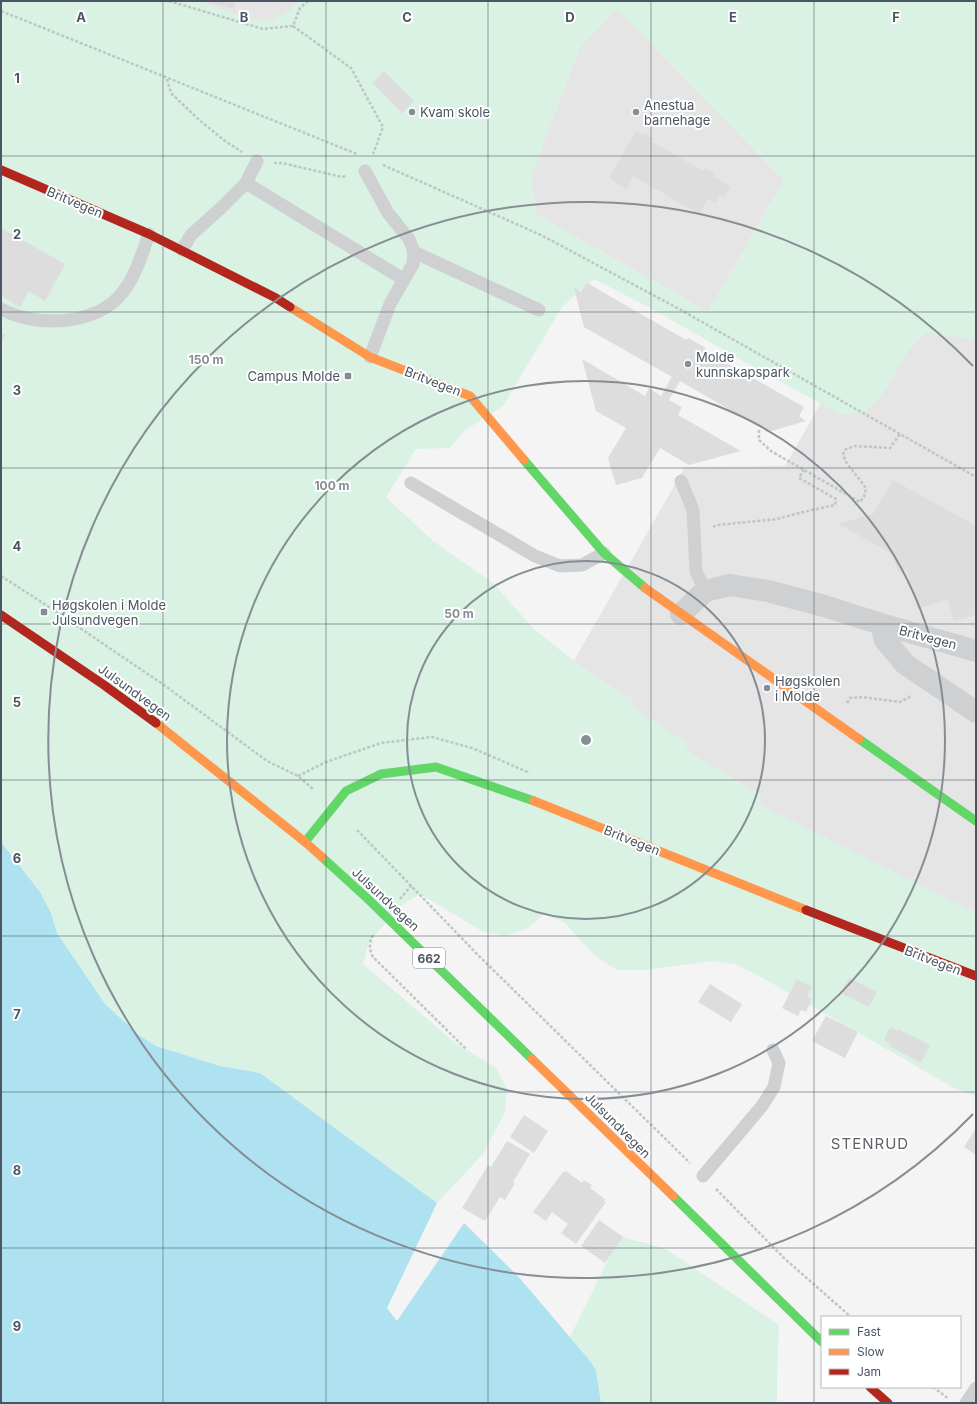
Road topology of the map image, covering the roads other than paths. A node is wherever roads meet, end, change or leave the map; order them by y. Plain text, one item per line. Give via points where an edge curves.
1 (258, 161) road end
2 (367, 166) road end
3 (1, 170) edge
4 (246, 183) junction
5 (149, 234) junction
6 (182, 250) junction
7 (414, 252) junction
8 (403, 279) junction
9 (1, 309) edge
10 (539, 310) dead end
11 (370, 357) junction
12 (681, 481) dead end
13 (411, 483) dead end
14 (604, 553) junction
15 (705, 591) junction
16 (681, 614) junction
17 (1, 615) edge
18 (881, 624) junction
19 (976, 650) edge
20 (976, 712) edge
21 (976, 821) edge
22 (305, 842) junction
23 (976, 976) edge
24 (773, 1050) dead end
25 (703, 1176) road end
26 (821, 1341) edge
27 (871, 1388) edge
28 (976, 1388) edge
29 (888, 1403) edge
30 (966, 1403) edge

1 - 4 lane
2 - 7 lane via 388,213 409,239
3 - 5 street, Britvegen
4 - 6 lane via 190,235
4 - 8 lane
5 - 6 street, Britvegen
5 - 9 lane via 134,273 123,292 102,309 82,318 60,321 32,319 9,314
6 - 11 street, Britvegen via 276,298
7 - 8 lane via 413,264
7 - 10 lane
8 - 11 lane via 390,304
11 - 14 street, Britvegen via 470,396
12 - 15 lane via 693,510 696,571
13 - 14 lane via 535,556 560,566 582,565
14 - 16 street, Britvegen via 640,585
15 - 16 street
15 - 18 street, Britvegen via 730,585 768,591
16 - 21 street, Britvegen
17 - 22 street, Julsundvegen / 662 via 104,685 173,736
18 - 19 street, Britvegen
18 - 20 street, Britvegen via 884,640 905,664
22 - 23 street, Britvegen via 346,791 381,774 436,767 551,807
22 - 26 street, Julsundvegen / 662 via 462,990
24 - 25 lane via 779,1063 774,1087 762,1106
27 - 29 street
28 - 30 lane

